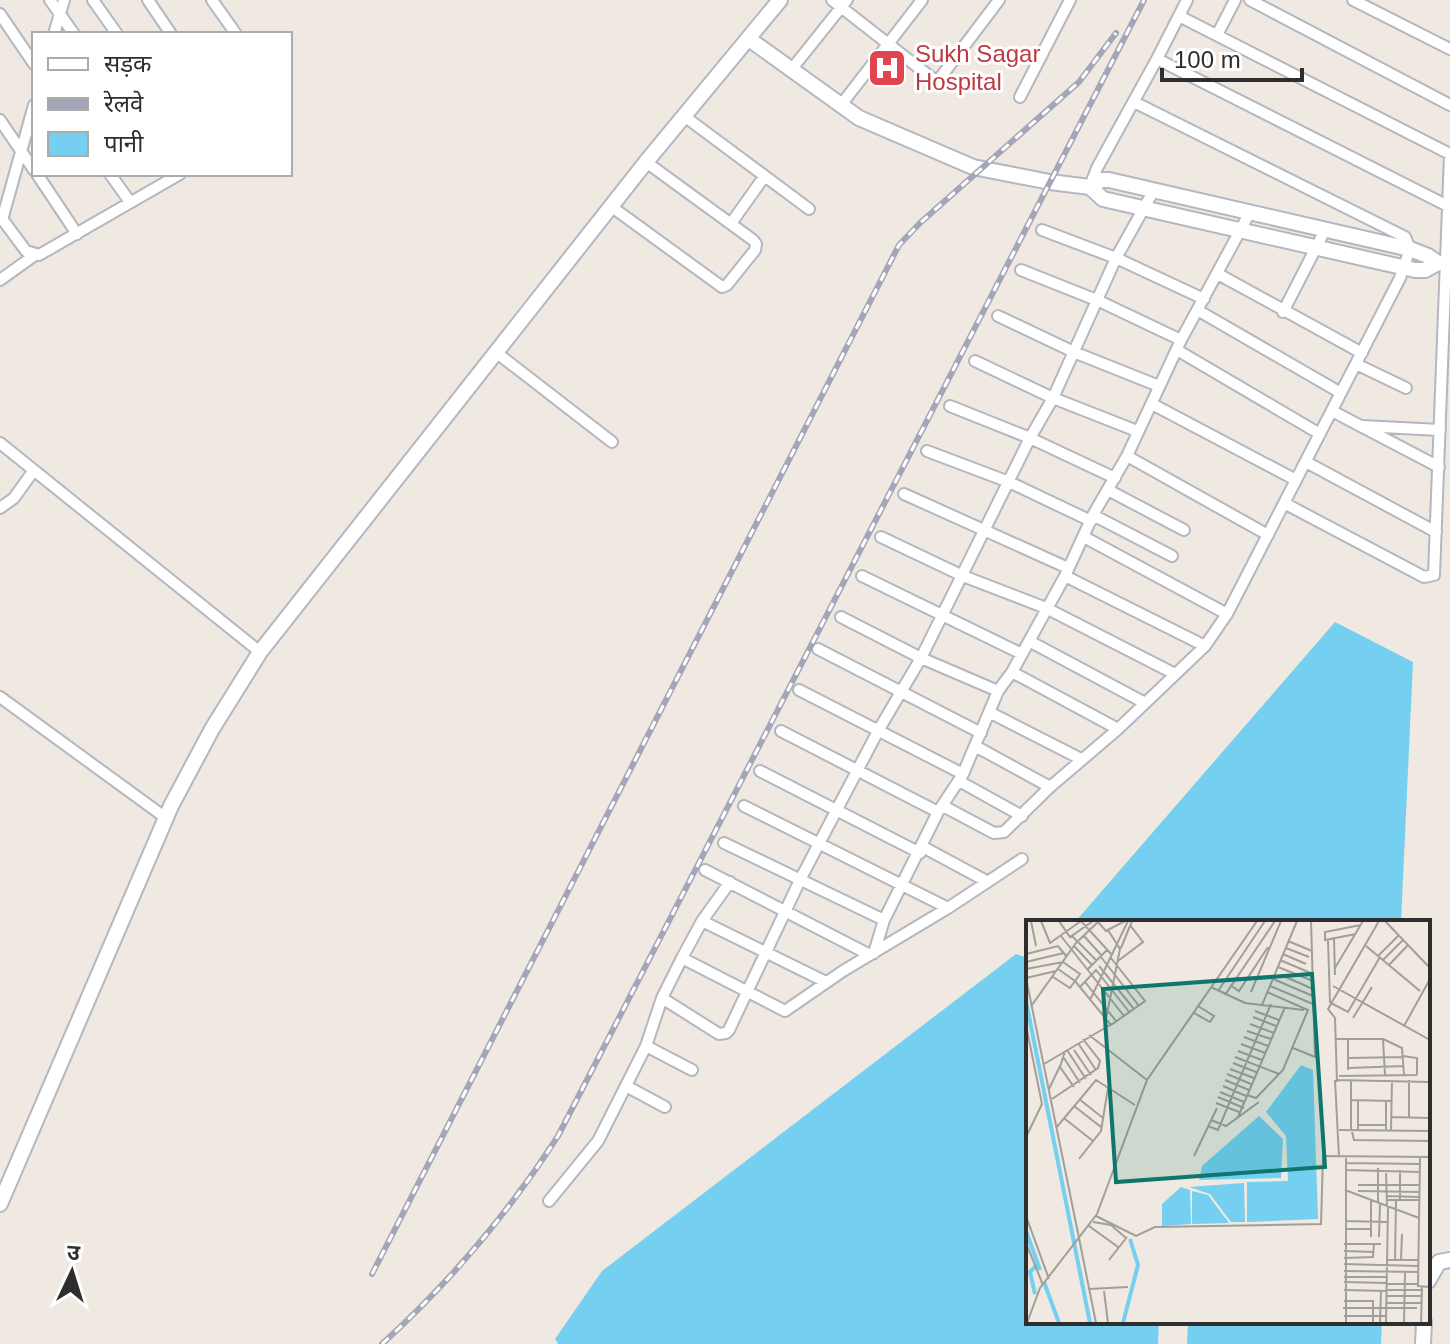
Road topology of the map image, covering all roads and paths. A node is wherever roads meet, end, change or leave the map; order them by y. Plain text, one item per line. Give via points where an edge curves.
1 (50, 0) edge
2 (64, 0) edge
3 (93, 0) edge
4 (148, 0) edge
5 (212, 0) edge
6 (780, 0) edge
7 (922, 0) edge
8 (999, 0) edge
9 (1070, 0) edge
10 (1187, 0) edge
11 (1235, 0) edge
12 (1250, 0) edge
13 (1353, 0) edge
14 (840, 2) edge
15 (0, 14) edge
16 (60, 14) junction
17 (1179, 16) junction
18 (55, 32) edge
19 (73, 32) edge
20 (116, 32) edge
21 (170, 32) edge
22 (235, 32) edge
23 (1217, 35) junction
24 (749, 39) junction
25 (889, 44) junction
26 (1450, 49) edge
27 (1157, 59) junction
28 (32, 61) edge
29 (791, 70) junction
30 (1020, 97) dead end
31 (1134, 102) junction
32 (841, 105) junction
33 (1450, 105) edge
34 (32, 113) edge
35 (684, 116) junction
36 (0, 120) edge
37 (22, 152) junction
38 (1450, 154) edge
39 (646, 162) junction
40 (32, 167) edge
41 (38, 176) edge
42 (111, 176) edge
43 (173, 176) edge
44 (764, 177) junction
45 (1090, 187) junction
46 (1154, 190) junction
47 (130, 202) junction
48 (1448, 206) edge
49 (612, 207) junction
50 (1145, 208) junction
51 (809, 209) dead end
52 (1249, 214) junction
53 (1, 218) edge
54 (732, 222) junction
55 (1042, 230) dead end
56 (1242, 231) junction
57 (1324, 232) junction
58 (77, 234) junction
59 (1316, 249) junction
60 (1410, 249) junction
61 (35, 255) junction
62 (1116, 258) junction
63 (1405, 269) junction
64 (1021, 270) dead end
65 (1218, 274) junction
66 (0, 280) edge
67 (1204, 299) junction
68 (1099, 301) junction
69 (1199, 311) junction
70 (1283, 312) junction
71 (998, 316) dead end
72 (1179, 345) junction
73 (497, 353) junction
74 (1076, 353) junction
75 (1362, 353) junction
76 (975, 361) dead end
77 (1356, 364) junction
78 (1159, 386) junction
79 (1406, 388) dead end
80 (1341, 393) junction
81 (1053, 398) junction
82 (1152, 404) junction
83 (950, 406) dead end
84 (1332, 411) junction
85 (1360, 426) junction
86 (1440, 430) junction
87 (1137, 431) junction
88 (1320, 434) junction
89 (1030, 438) junction
90 (612, 442) dead end
91 (0, 443) edge
92 (927, 451) dead end
93 (1127, 456) junction
94 (1306, 462) junction
95 (1439, 467) junction
96 (34, 470) junction
97 (1115, 478) junction
98 (1296, 480) junction
99 (1009, 482) junction
100 (1108, 490) junction
101 (904, 494) dead end
102 (1284, 503) junction
103 (0, 508) edge
104 (1092, 518) junction
105 (1184, 530) dead end
106 (985, 532) junction
107 (1436, 532) junction
108 (1268, 535) junction
109 (881, 537) dead end
110 (1084, 537) junction
111 (1172, 556) dead end
112 (1066, 572) junction
113 (862, 576) dead end
114 (963, 576) junction
115 (1046, 608) junction
116 (1227, 614) junction
117 (841, 617) dead end
118 (942, 617) junction
119 (1029, 641) junction
120 (1205, 646) junction
121 (818, 649) dead end
122 (260, 652) junction
123 (1020, 653) junction
124 (921, 658) junction
125 (1012, 672) junction
126 (1175, 674) junction
127 (799, 690) dead end
128 (900, 691) junction
129 (998, 691) junction
130 (0, 697) edge
131 (1145, 703) junction
132 (989, 712) junction
133 (1118, 729) junction
134 (781, 731) dead end
135 (878, 731) junction
136 (981, 733) junction
137 (975, 746) junction
138 (1081, 759) junction
139 (859, 770) junction
140 (760, 771) dead end
141 (961, 777) junction
142 (1050, 787) junction
143 (744, 806) dead end
144 (941, 809) junction
145 (837, 811) junction
146 (1022, 816) junction
147 (166, 818) junction
148 (724, 843) dead end
149 (820, 845) junction
150 (921, 850) junction
151 (1022, 859) dead end
152 (705, 870) dead end
153 (801, 878) junction
154 (730, 882) junction
155 (988, 882) junction
156 (903, 886) junction
157 (948, 908) junction
158 (785, 911) junction
159 (884, 920) junction
160 (702, 921) junction
161 (765, 952) junction
162 (872, 954) junction
163 (682, 958) junction
164 (826, 982) junction
165 (746, 991) junction
166 (662, 998) junction
167 (646, 1046) junction
168 (692, 1070) dead end
169 (626, 1086) junction
170 (665, 1107) dead end
171 (549, 1201) dead end
172 (0, 1204) edge
173 (1450, 1260) edge
174 (1430, 1278) edge
175 (1424, 1324) edge
176 (1423, 1344) edge

1 - 16 street
2 - 16 street
3 - 20 street
4 - 21 street
5 - 22 street
6 - 24 main road
7 - 25 street
8 - 25 street via 937,82
9 - 30 street
10 - 17 street
11 - 23 street
12 - 33 street
13 - 26 street
14 - 25 street
14 - 29 street
15 - 28 street
16 - 18 street
16 - 19 street
17 - 23 street
17 - 27 street
23 - 38 street
24 - 29 main road
24 - 35 main road
25 - 32 street
27 - 31 street
27 - 48 street
29 - 32 main road
31 - 45 street
31 - 60 street via 1405,237
32 - 45 main road via 859,118 973,167
34 - 37 street
35 - 39 main road
35 - 44 street
36 - 37 street
37 - 40 street
37 - 53 street
38 - 48 street
39 - 49 main road
39 - 54 street
41 - 58 street
42 - 47 street
43 - 47 street
44 - 51 street
44 - 54 street
45 - 46 main road via 1104,179
45 - 50 main road via 1103,199
46 - 50 street
46 - 52 main road
47 - 58 street
48 - 86 street
49 - 54 street via 722,287 756,247
49 - 73 main road
50 - 56 main road
50 - 62 street
52 - 56 street
52 - 57 main road
53 - 61 street
55 - 62 street
56 - 59 main road
56 - 65 street
57 - 59 street
57 - 60 main road
58 - 61 street
59 - 63 main road
59 - 70 street
60 - 63 street
60 - 63 main road via 1438,263 1425,270
61 - 66 street
62 - 67 street
62 - 68 street
63 - 75 street
64 - 68 street
65 - 67 street
65 - 70 street
67 - 69 street
68 - 72 street
68 - 74 street
69 - 72 street
69 - 80 street
70 - 75 street
71 - 74 street
72 - 78 street
72 - 88 street
73 - 90 street
73 - 122 main road
74 - 78 street
74 - 81 street
75 - 77 street
76 - 81 street
77 - 79 street
77 - 80 street
78 - 82 street
80 - 84 street
81 - 87 street
81 - 89 street
82 - 87 street
82 - 98 street
83 - 89 street
84 - 85 street
84 - 88 street
85 - 86 street
85 - 95 street
86 - 95 street
87 - 93 street
88 - 94 street
89 - 97 street
89 - 99 street
91 - 96 street
92 - 99 street
93 - 97 street
93 - 108 street
94 - 98 street
94 - 107 street
95 - 107 street
96 - 103 street
96 - 122 street
97 - 100 street
98 - 102 street
99 - 104 street
99 - 106 street
100 - 104 street
100 - 105 street
101 - 106 street
102 - 107 street via 1424,577 1430,578 1435,570
102 - 108 street
104 - 110 street
104 - 111 street
106 - 112 street
106 - 114 street
108 - 116 street
109 - 114 street
110 - 112 street
110 - 116 street
112 - 115 street
112 - 120 street
113 - 118 street
114 - 115 street
114 - 118 street
115 - 119 street
115 - 126 street
116 - 120 street
117 - 124 street
118 - 123 street
118 - 124 street
119 - 123 street
119 - 131 street
120 - 126 street
121 - 128 street
122 - 147 main road
123 - 125 street
124 - 128 street
124 - 129 street
125 - 129 street
125 - 133 street
126 - 131 street
127 - 135 street
128 - 135 street
128 - 136 street
129 - 132 street
130 - 147 street
131 - 133 street
132 - 136 street
132 - 138 street
133 - 138 street
134 - 139 street
135 - 139 street
135 - 141 street
136 - 137 street
137 - 141 street
137 - 142 street
138 - 142 street
139 - 144 street
139 - 145 street
140 - 145 street
141 - 144 street
141 - 146 street
142 - 146 street
143 - 149 street
144 - 146 street via 998,834
144 - 150 street
145 - 149 street
145 - 150 street
147 - 172 main road
148 - 153 street
149 - 153 street
149 - 156 street
150 - 155 street
150 - 156 street
151 - 155 street
152 - 154 street
153 - 158 street
153 - 159 street
154 - 158 street
154 - 160 street
155 - 157 street
156 - 157 street
156 - 159 street
157 - 162 street
158 - 161 street
158 - 162 street
159 - 162 street
160 - 161 street
160 - 163 street
161 - 164 street
161 - 165 street
162 - 164 street
163 - 165 street
163 - 166 street
164 - 165 street via 785,1011
165 - 166 street via 723,1035
166 - 167 street
167 - 168 street
167 - 169 street
169 - 170 street
169 - 171 street via 593,1149
173 - 174 main road via 1439,1262
175 - 176 main road

